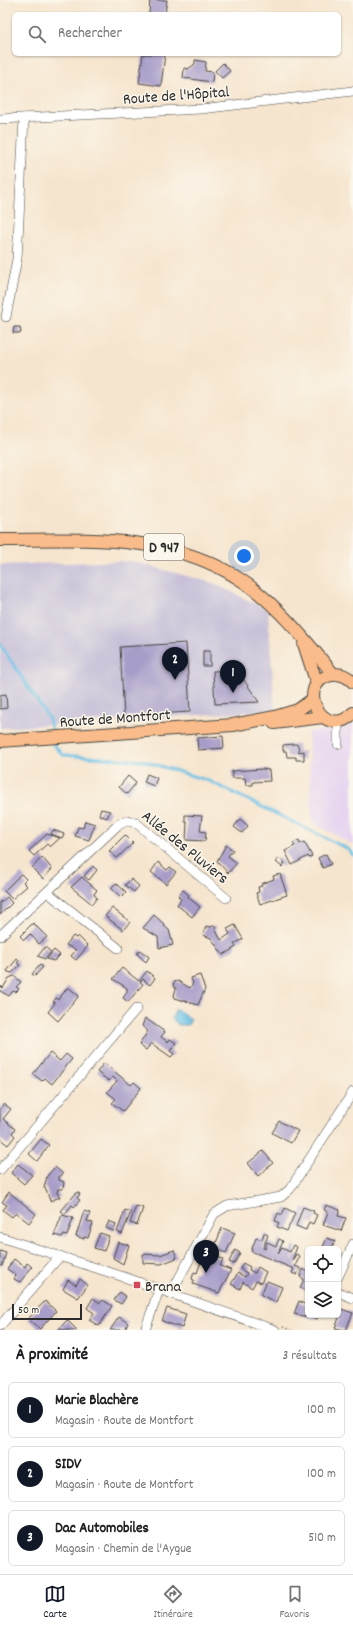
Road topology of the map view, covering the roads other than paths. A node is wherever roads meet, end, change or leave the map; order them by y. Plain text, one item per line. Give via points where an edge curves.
1 (353, 91) edge
2 (24, 118) junction
3 (0, 120) edge
4 (6, 317) dead end
5 (0, 540) edge
6 (300, 636) junction
7 (334, 675) junction
8 (353, 682) edge
9 (318, 684) junction
10 (313, 699) junction
11 (353, 713) edge
12 (323, 717) junction
13 (338, 721) junction
14 (233, 725) junction
15 (0, 741) edge
16 (338, 744) dead end
17 (47, 892) junction
18 (226, 898) dead end
19 (0, 936) edge
20 (118, 948) dead end
21 (137, 1008) dead end
22 (353, 1092) edge
23 (0, 1170) edge
24 (0, 1237) edge
25 (353, 1244) edge
26 (60, 1256) junction
27 (341, 1270) edge
28 (159, 1290) junction
29 (171, 1293) junction
30 (341, 1293) edge
31 (353, 1298) edge
32 (1, 1325) edge
33 (10, 1330) edge
34 (145, 1330) edge
35 (275, 1330) edge

1 - 2 street, Route de l'Hôpital via 201,109
2 - 3 street, Route de l'Hôpital
2 - 4 street via 17,259
5 - 6 main road, D 947 via 119,540 178,551 201,559 241,580 281,613
6 - 7 main road, D 947
6 - 9 main road, D 947
7 - 8 main road via 345,676
7 - 9 main road via 322,679
9 - 10 main road
10 - 12 main road via 314,706
10 - 14 main road, Route de Montfort via 298,710
11 - 13 main road
12 - 13 main road
12 - 14 main road, Route de Montfort via 254,726
13 - 16 street
14 - 15 main road, Route de Montfort
17 - 18 street, Allée des Pluviers via 120,823 127,820 135,822
17 - 19 street
17 - 20 street
21 - 23 street
22 - 29 street via 290,1189 281,1197 227,1206 214,1214
24 - 26 street
25 - 27 street
26 - 28 street
26 - 32 street
28 - 29 street
28 - 34 street
29 - 35 street
30 - 31 street
32 - 33 street

